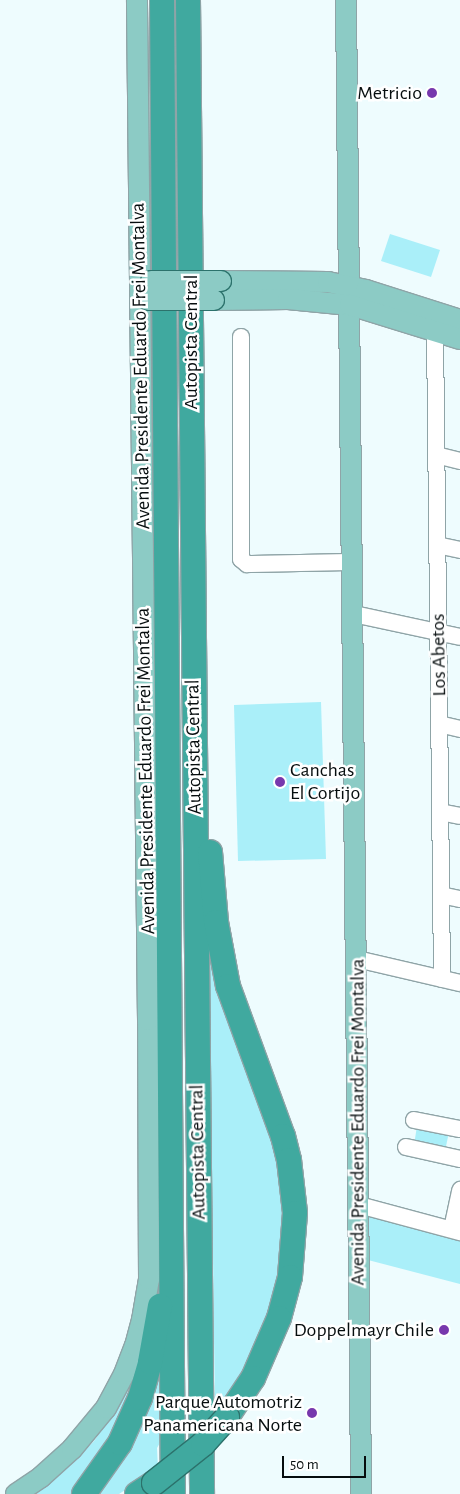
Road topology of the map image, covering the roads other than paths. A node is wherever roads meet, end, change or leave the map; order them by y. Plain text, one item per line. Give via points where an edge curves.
1 (137, 0) edge
2 (162, 0) edge
3 (188, 0) edge
4 (346, 0) edge
5 (145, 291) junction
6 (350, 296) junction
7 (460, 320) edge
8 (435, 332) junction
9 (240, 337) dead end
10 (460, 340) edge
11 (436, 455) junction
12 (460, 461) edge
13 (437, 545) junction
14 (460, 550) edge
15 (353, 562) junction
16 (354, 614) junction
17 (438, 632) junction
18 (460, 637) edge
19 (439, 724) junction
20 (460, 729) edge
21 (194, 762) junction
22 (440, 812) junction
23 (460, 816) edge
24 (441, 895) junction
25 (460, 899) edge
26 (357, 959) junction
27 (442, 979) junction
28 (460, 983) edge
29 (414, 1120) dead end
30 (460, 1129) edge
31 (406, 1147) dead end
32 (460, 1159) edge
33 (460, 1190) edge
34 (359, 1205) junction
35 (170, 1219) junction
36 (456, 1230) edge
37 (154, 1490) edge
38 (16, 1494) edge
39 (84, 1494) edge
40 (202, 1494) edge
41 (361, 1494) edge

1 - 5 main road, Avenida Presidente Eduardo Frei Montalva
2 - 35 highway, Autopista Central
3 - 21 highway, Autopista Central
4 - 6 main road, Avenida Presidente Eduardo Frei Montalva
5 - 6 main road, bridge via 214,300
5 - 6 main road, bridge via 221,281 312,281
5 - 38 main road, Avenida Presidente Eduardo Frei Montalva via 150,1254 147,1292 130,1360 106,1408 72,1449
6 - 7 main road
6 - 8 main road
6 - 15 main road, Avenida Presidente Eduardo Frei Montalva
8 - 10 main road
8 - 11 street, Los Abetos
9 - 15 street via 241,559 247,564
11 - 12 street
11 - 13 street, Los Abetos
13 - 14 street
13 - 17 street, Los Abetos
15 - 16 main road, Avenida Presidente Eduardo Frei Montalva
16 - 17 street
16 - 26 main road, Avenida Presidente Eduardo Frei Montalva
17 - 18 street
17 - 19 street, Los Abetos
19 - 20 street
19 - 22 street, Los Abetos
21 - 37 highway, bridge via 208,833 216,922 228,986 283,1136 289,1160 294,1213 290,1277 280,1318 253,1378 203,1444
21 - 40 highway, Autopista Central
22 - 23 street
22 - 24 street, Los Abetos
24 - 25 street
24 - 27 street, Los Abetos
26 - 27 street
26 - 34 main road, Avenida Presidente Eduardo Frei Montalva
27 - 28 street
29 - 30 street
31 - 32 street
33 - 36 street
34 - 36 street
34 - 41 main road, Avenida Presidente Eduardo Frei Montalva
35 - 37 highway, Autopista Central
35 - 39 highway via 153,1348 144,1385 120,1443

